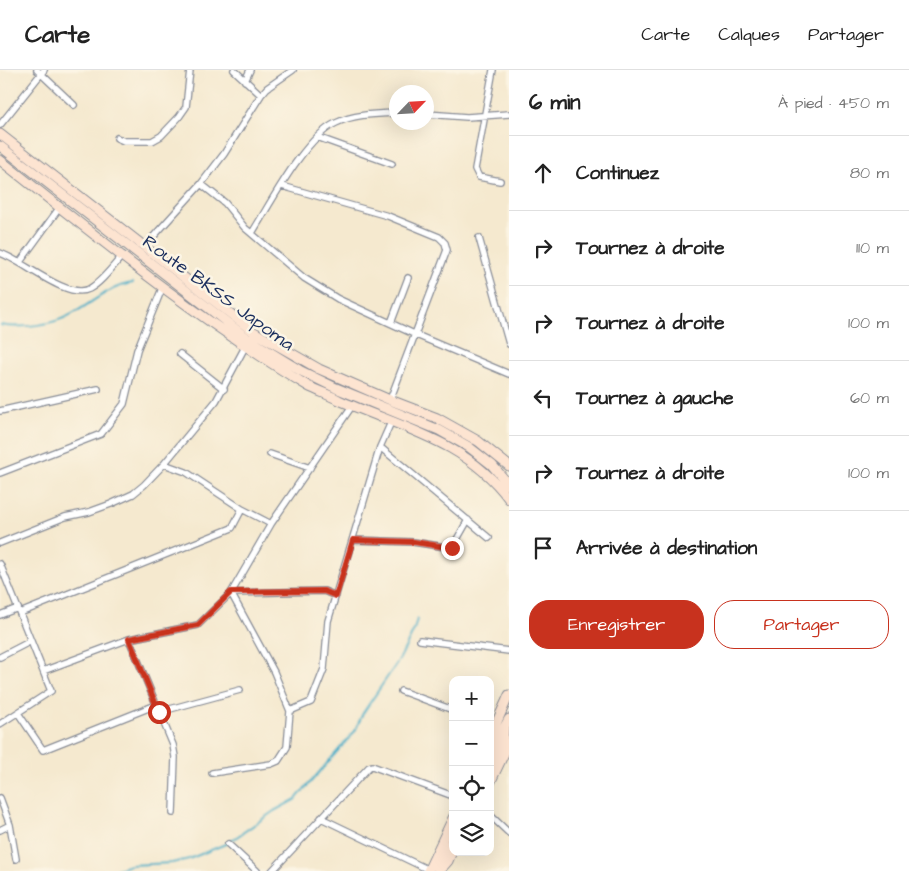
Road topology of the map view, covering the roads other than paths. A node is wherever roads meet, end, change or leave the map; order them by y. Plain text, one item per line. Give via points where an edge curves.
1 (190, 70) edge
2 (234, 70) edge
3 (250, 70) edge
4 (293, 70) edge
5 (493, 70) edge
6 (41, 71) edge
7 (246, 81) junction
8 (261, 95) junction
9 (74, 105) dead end
10 (389, 113) edge
11 (434, 114) edge
12 (509, 114) edge
13 (486, 116) junction
14 (0, 125) edge
15 (0, 134) edge
16 (317, 137) junction
17 (117, 138) dead end
18 (0, 146) edge
19 (0, 160) edge
20 (392, 164) dead end
21 (500, 181) dead end
22 (201, 184) junction
23 (282, 186) junction
24 (60, 207) junction
25 (252, 233) junction
26 (479, 238) dead end
27 (144, 247) junction
28 (0, 253) edge
29 (122, 255) junction
30 (20, 262) junction
31 (408, 278) dead end
32 (163, 286) junction
33 (391, 323) junction
34 (414, 334) junction
35 (509, 344) edge
36 (245, 346) junction
37 (180, 354) dead end
38 (508, 373) edge
39 (98, 389) dead end
40 (224, 389) junction
41 (390, 400) junction
42 (352, 406) junction
43 (0, 411) edge
44 (392, 420) junction
45 (380, 447) junction
46 (270, 454) dead end
47 (164, 464) junction
48 (509, 466) edge
49 (310, 468) junction
50 (0, 473) edge
51 (509, 485) edge
52 (509, 499) edge
53 (242, 509) junction
54 (468, 520) junction
55 (271, 524) junction
56 (489, 538) dead end
57 (353, 540) junction
58 (0, 543) edge
59 (0, 564) edge
60 (231, 592) junction
61 (336, 596) junction
62 (19, 610) junction
63 (0, 615) edge
64 (129, 639) junction
65 (420, 640) dead end
66 (31, 641) junction
67 (509, 651) edge
68 (0, 657) edge
69 (43, 671) junction
70 (240, 690) dead end
71 (401, 690) dead end
72 (509, 695) edge
73 (156, 705) junction
74 (449, 708) edge
75 (290, 711) junction
76 (159, 712) junction
77 (18, 713) junction
78 (509, 718) edge
79 (0, 724) edge
80 (497, 726) edge
81 (509, 743) edge
82 (493, 766) edge
83 (212, 774) dead end
84 (494, 775) edge
85 (449, 795) edge
86 (0, 798) edge
87 (173, 813) dead end
88 (321, 818) junction
89 (494, 819) edge
90 (10, 825) junction
91 (449, 828) edge
92 (0, 830) edge
93 (509, 833) edge
94 (228, 844) dead end
95 (450, 856) edge
96 (455, 856) edge
97 (16, 859) dead end
98 (257, 871) edge
99 (272, 871) edge
100 (434, 871) edge
101 (448, 871) edge

1 - 17 street via 186,107 161,136 152,141
2 - 7 street
3 - 7 street
4 - 8 street
5 - 13 street
6 - 9 street
6 - 14 street
7 - 8 street
8 - 22 street
10 - 16 street via 361,115 335,123
11 - 13 street
12 - 13 street
13 - 21 street via 474,169 479,177
15 - 27 main road
16 - 20 street
16 - 23 street
18 - 51 main road, Route BKSS Japoma via 260,346 336,388 440,430 492,465
19 - 24 main road
22 - 25 street via 225,203
22 - 27 street
23 - 25 street
23 - 34 street via 388,216 440,237 447,250
24 - 29 main road
24 - 30 street
25 - 33 street via 304,278 338,299
26 - 35 street
27 - 41 main road via 254,332 320,369
28 - 30 street
29 - 30 street via 89,289 82,290 68,288
29 - 32 main road
31 - 33 street
32 - 36 main road
32 - 50 street via 136,350 124,404 101,434
33 - 34 street
34 - 38 street
34 - 41 street
36 - 40 street
36 - 42 main road via 310,387
37 - 40 street
39 - 43 street
40 - 47 street
41 - 48 main road via 437,418 478,441
42 - 44 main road
42 - 49 street
44 - 45 street
44 - 52 main road via 462,454 488,474
45 - 54 street
45 - 57 street
46 - 49 street
47 - 53 street via 186,472
47 - 58 street via 133,494
49 - 55 street
53 - 55 street
53 - 62 street via 232,528
54 - 56 street
54 - 57 street via 452,548 414,542
55 - 60 street
57 - 61 street
59 - 62 street
60 - 61 street via 324,591
60 - 64 street via 198,625
60 - 75 street via 274,672
61 - 75 street via 328,622 324,669 312,702
62 - 63 street
62 - 66 street
64 - 69 street
64 - 73 street
65 - 67 street
66 - 68 street
66 - 69 street
69 - 77 street via 51,691
70 - 76 street
71 - 74 street
72 - 80 main road
73 - 76 street
73 - 77 street via 43,750
75 - 83 street via 287,747 278,762
76 - 87 street via 176,757
77 - 79 street
78 - 80 main road
80 - 82 main road via 503,741
81 - 84 main road
85 - 88 street via 372,766
86 - 90 street
88 - 99 street
88 - 100 street
89 - 93 street
90 - 92 street
90 - 97 street
91 - 100 main road
94 - 98 street
95 - 100 main road
96 - 101 main road

